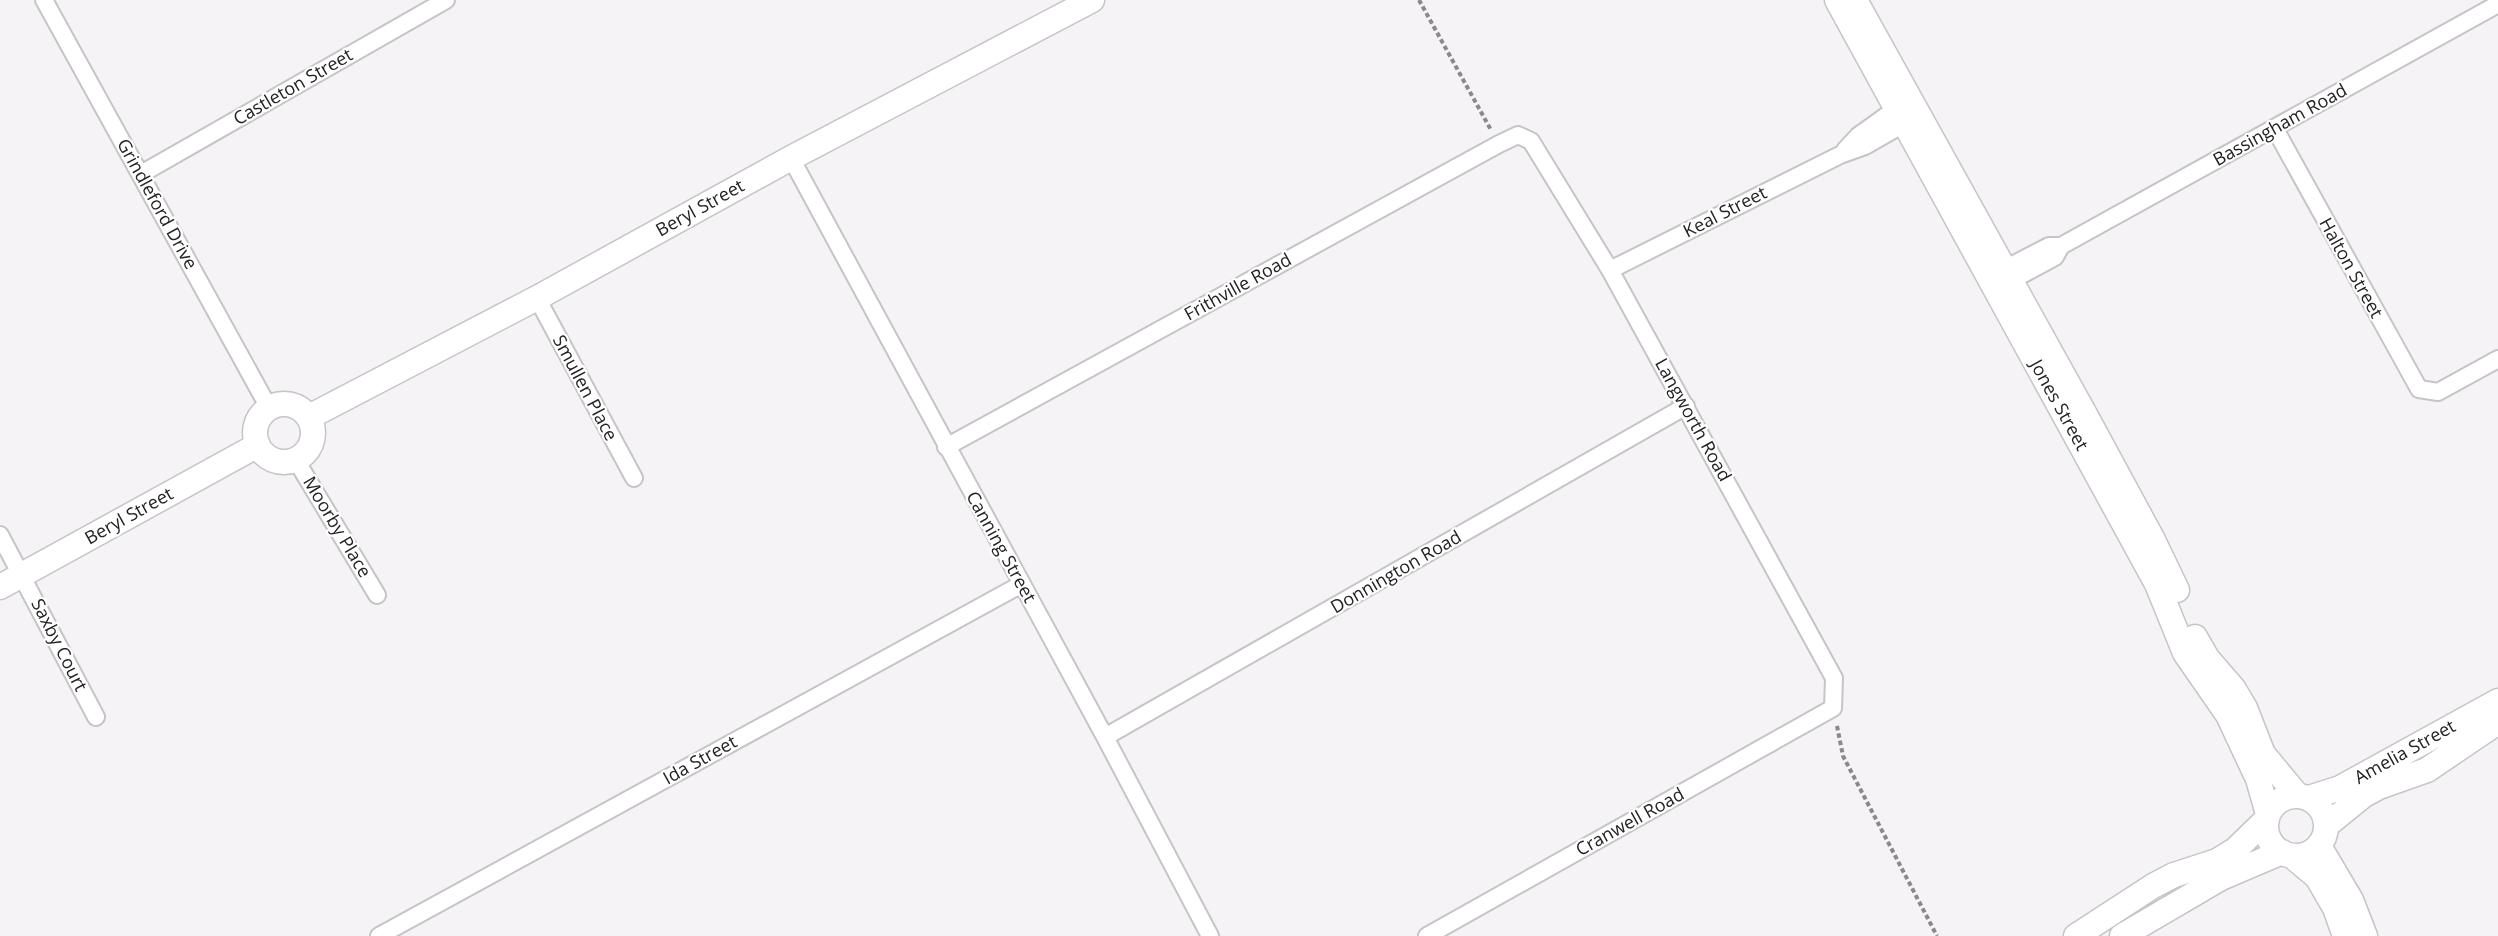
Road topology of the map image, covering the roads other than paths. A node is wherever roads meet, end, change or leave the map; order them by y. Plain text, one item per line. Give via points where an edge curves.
1 (44, 0) edge
2 (446, 0) edge
3 (1092, 0) edge
4 (1849, 3) edge
5 (2498, 4) edge
6 (1908, 111) junction
7 (2275, 129) junction
8 (1531, 141) joint
9 (791, 158) junction
10 (141, 174) junction
11 (1610, 270) junction
12 (2000, 279) junction
13 (537, 298) junction
14 (2498, 359) edge
15 (1686, 406) junction
16 (269, 408) junction
17 (309, 417) junction
18 (258, 445) junction
19 (946, 447) junction
20 (296, 460) junction
21 (634, 478) dead end
22 (0, 535) edge
23 (22, 574) junction
24 (1022, 584) junction
25 (0, 587) edge
26 (377, 594) dead end
27 (2498, 701) edge
28 (1833, 708) joint
29 (96, 717) dead end
30 (2498, 722) edge
31 (1105, 737) junction
32 (2303, 796) junction
33 (2267, 816) junction
34 (2323, 836) junction
35 (2287, 854) junction
36 (379, 936) edge
37 (1210, 936) edge
38 (1427, 936) edge
39 (2076, 936) edge
40 (2122, 936) edge
41 (2345, 936) edge
42 (2365, 936) edge

1 - 10 street, Grindleford Drive
2 - 10 street, Castleton Street
3 - 9 street, Beryl Street
4 - 6 street, Jones Street
5 - 7 street, Bassingham Road
6 - 11 street, Keal Street via 1864,146
6 - 12 street, Jones Street
7 - 12 street, Bassingham Road via 2061,246 2049,246
7 - 14 street, Halton Street via 2419,389 2438,392
8 - 11 street, Langworth Road
8 - 19 street, Frithville Road via 1518,135 1499,144
9 - 13 street, Beryl Street
9 - 19 street, Canning Street
10 - 16 street, Grindleford Drive
11 - 15 street, Langworth Road
12 - 32 street, Jones Street via 2158,550 2197,641 2245,708 2264,754
12 - 33 street, Jones Street via 2157,584 2185,653 2228,715 2258,779
13 - 17 street, Beryl Street
13 - 21 street, Smullen Place
15 - 28 street, Langworth Road via 1834,678
15 - 31 street, Donnington Road
16 - 17 street via 290,404
16 - 18 street via 257,424
17 - 20 street via 313,441
18 - 20 street via 273,460
18 - 23 street, Beryl Street
19 - 24 street, Canning Street
20 - 26 street, Moorby Place
22 - 23 street, Saxby Court
23 - 25 street, Beryl Street
23 - 29 street, Saxby Court
24 - 31 street, Canning Street
24 - 36 street, Ida Street
27 - 32 street, Amelia Street via 2340,788
28 - 38 street, Cranwell Road
30 - 34 street, Amelia Street via 2427,770 2364,795
31 - 37 street, Canning Street
32 - 33 street via 2279,800
32 - 34 street via 2322,808
33 - 35 street via 2270,840
33 - 39 street via 2235,850 2153,886
34 - 35 street via 2307,854
34 - 42 street
35 - 40 street via 2221,878
35 - 41 street via 2317,877

